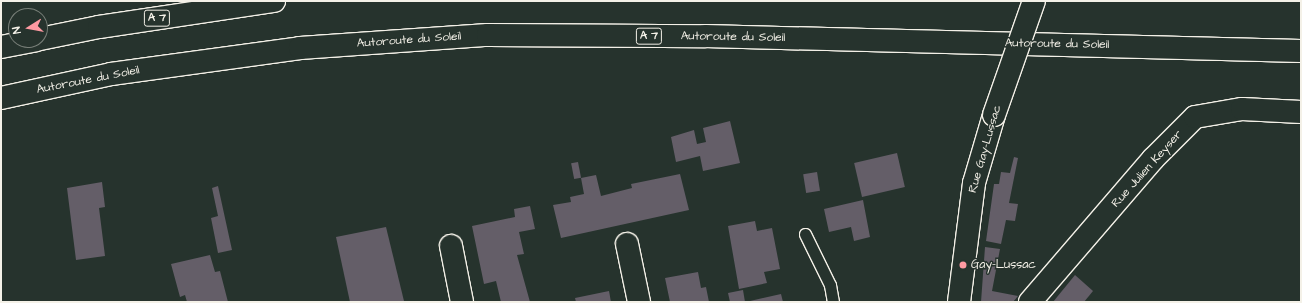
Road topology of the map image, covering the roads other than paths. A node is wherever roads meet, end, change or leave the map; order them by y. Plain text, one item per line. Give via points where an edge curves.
1 (274, 1) edge
2 (1034, 1) edge
3 (48, 37) edge
4 (1301, 51) edge
5 (1, 98) edge
6 (1301, 112) edge
7 (805, 234) dead end
8 (627, 244) dead end
9 (450, 246) dead end
10 (462, 302) edge
11 (639, 302) edge
12 (833, 302) edge
13 (959, 302) edge
14 (1030, 302) edge

1 - 3 main road, A 7 via 99,27
2 - 13 main road, Rue Gay-Lussac, bridge via 994,115 974,183
4 - 5 main road, Autoroute du Soleil / A 7 via 705,36 488,35 292,49 111,74
6 - 14 main road, Rue Julien Keyser via 1242,109 1195,117 1153,159
7 - 12 lane via 830,285
8 - 11 main road
9 - 10 main road

